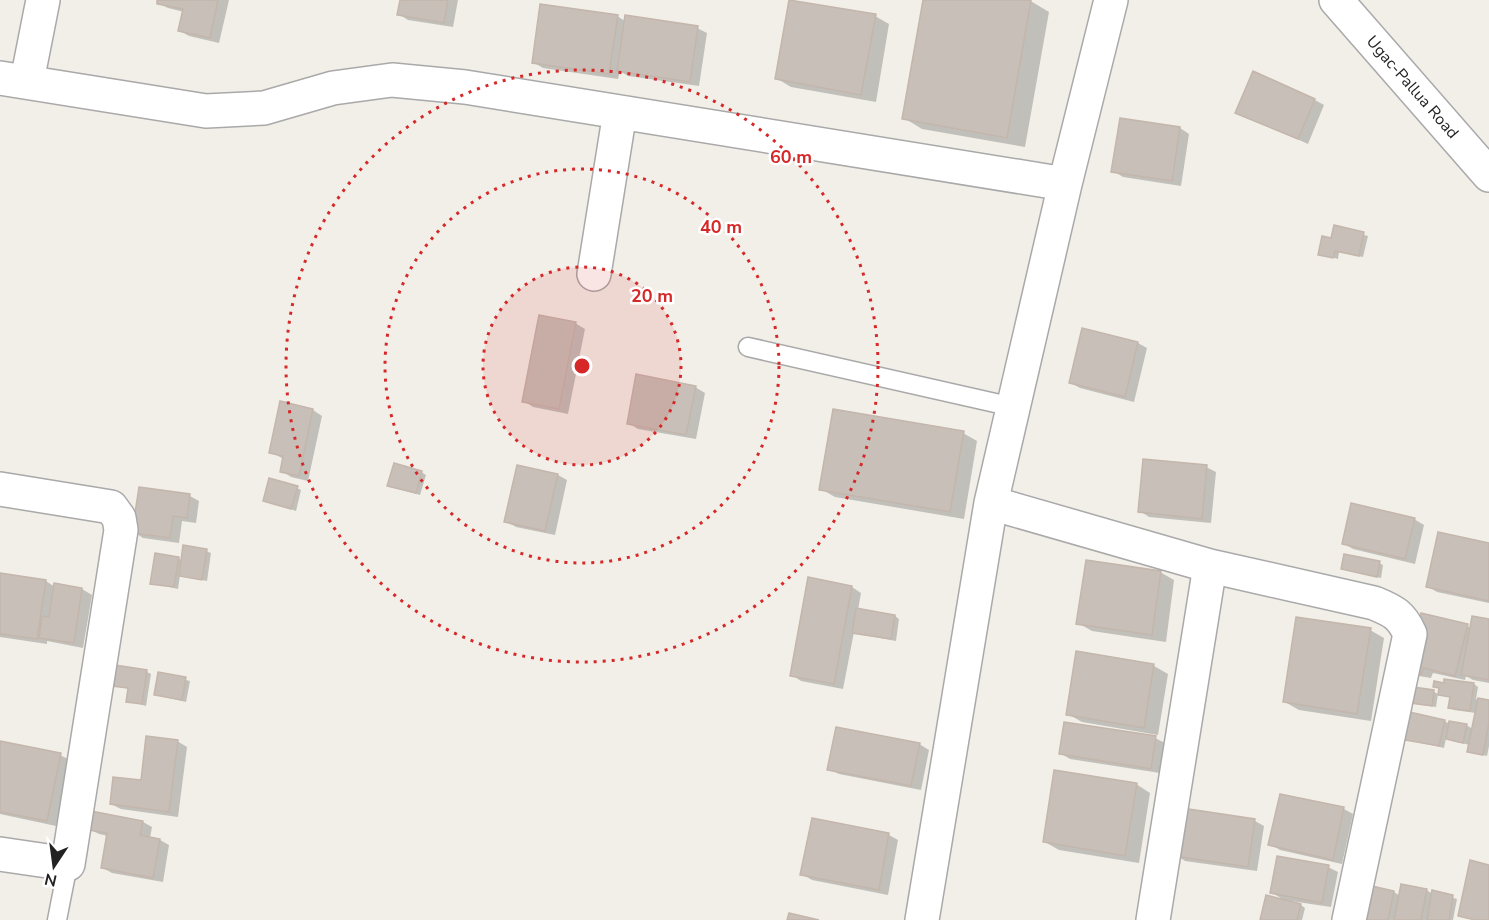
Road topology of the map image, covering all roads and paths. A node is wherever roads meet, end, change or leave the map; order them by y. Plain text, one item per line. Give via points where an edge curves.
1 (43, 0) edge
2 (1111, 0) edge
3 (1336, 0) edge
4 (13, 79) edge
5 (620, 112) junction
6 (1489, 175) edge
7 (1065, 184) junction
8 (594, 274) dead end
9 (748, 347) dead end
10 (1013, 407) junction
11 (0, 489) edge
12 (991, 503) junction
13 (1210, 566) junction
14 (0, 854) edge
15 (68, 864) junction
16 (57, 920) edge
17 (922, 920) edge
18 (1153, 920) edge
19 (1348, 920) edge

1 - 4 street
2 - 7 street
3 - 6 street, Ugac-Pallua Road
4 - 5 street via 206,111 264,108 333,88 392,80 465,87
5 - 7 street
5 - 8 street
7 - 10 street
9 - 10 lane
10 - 12 street
11 - 15 street via 111,507 121,530
12 - 13 street
12 - 17 street
13 - 18 street
13 - 19 street via 1374,603 1403,619 1410,634
14 - 15 street
15 - 16 lane

